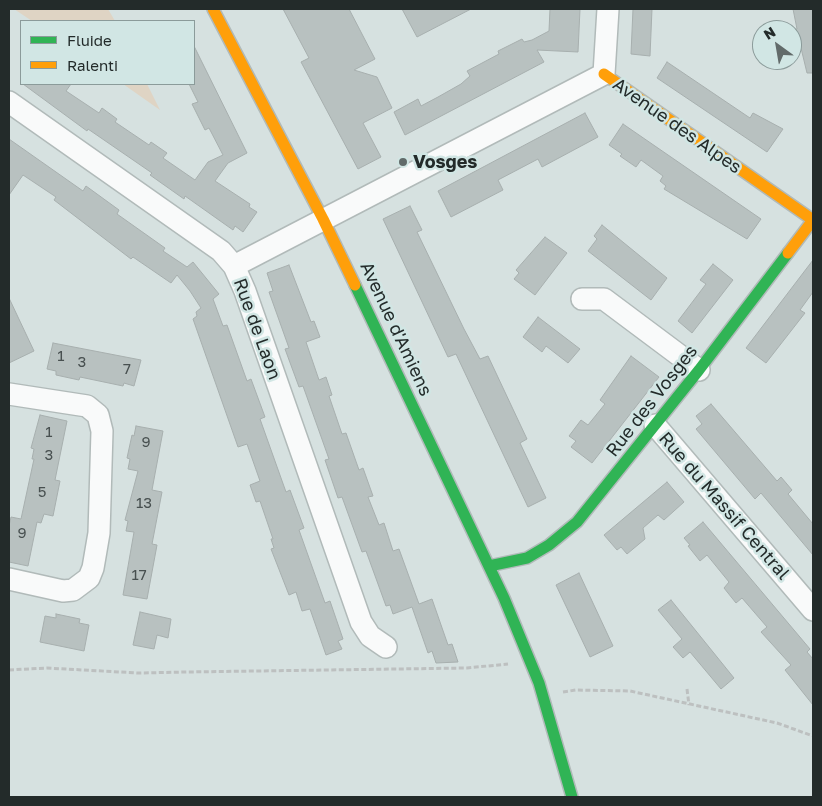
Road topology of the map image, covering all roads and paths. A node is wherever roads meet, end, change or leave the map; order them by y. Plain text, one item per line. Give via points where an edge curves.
1 (213, 9) edge
2 (608, 9) edge
3 (604, 74) junction
4 (9, 102) edge
5 (323, 219) junction
6 (813, 220) edge
7 (234, 266) junction
8 (582, 299) dead end
9 (699, 370) junction
10 (9, 394) edge
11 (655, 425) junction
12 (489, 566) junction
13 (9, 579) edge
14 (813, 610) edge
15 (386, 647) dead end
16 (533, 665) junction
17 (9, 670) edge
18 (687, 689) dead end
19 (543, 699) junction
20 (689, 704) junction
21 (813, 736) edge
22 (572, 797) edge

1 - 5 main road, Avenue d'Amiens
2 - 3 street
3 - 5 street, Avenue des Alpes
3 - 6 main road, Avenue des Alpes
4 - 7 street, Rue de Laon via 220,251
5 - 7 street, Avenue des Alpes
5 - 12 main road, Avenue d'Amiens
6 - 9 main road, Rue des Vosges
7 - 15 street, Rue de Laon via 361,622 370,636
8 - 9 street via 604,299
9 - 11 main road, Rue des Vosges
10 - 13 street via 87,406 98,415 102,431 100,533 89,578 73,590 63,591
11 - 12 main road, Rue des Vosges via 564,534 526,558
11 - 14 street, Rue du Massif Central
12 - 16 main road, Avenue d'Amiens
16 - 17 path via 138,673 47,668
16 - 19 main road, Avenue d'Amiens
18 - 20 path
19 - 20 path via 576,690 630,691
19 - 22 main road, Avenue d'Amiens
20 - 21 path via 777,723

